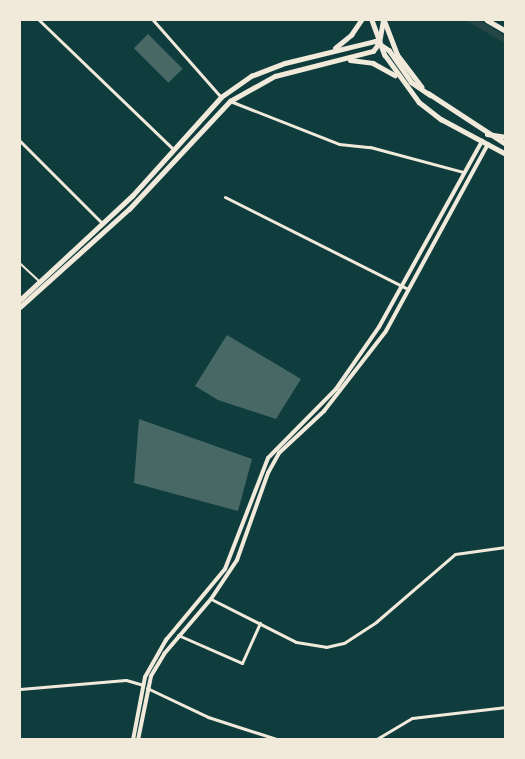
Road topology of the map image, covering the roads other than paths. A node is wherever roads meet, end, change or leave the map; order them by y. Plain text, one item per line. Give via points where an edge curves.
1 (39, 20) edge
2 (153, 20) edge
3 (361, 20) edge
4 (372, 20) edge
5 (384, 20) edge
6 (487, 20) edge
7 (506, 31) edge
8 (379, 43) junction
9 (332, 50) junction
10 (344, 60) junction
11 (398, 78) junction
12 (430, 95) junction
13 (220, 97) junction
14 (230, 101) junction
15 (486, 134) junction
16 (492, 137) junction
17 (506, 137) edge
18 (20, 141) edge
19 (482, 141) junction
20 (488, 144) junction
21 (506, 144) edge
22 (175, 151) junction
23 (506, 154) edge
24 (463, 172) junction
25 (225, 197) dead end
26 (103, 224) junction
27 (107, 229) junction
28 (20, 263) edge
29 (39, 282) junction
30 (402, 285) junction
31 (408, 289) junction
32 (20, 300) edge
33 (20, 307) edge
34 (268, 458) junction
35 (274, 462) junction
36 (506, 547) edge
37 (211, 599) junction
38 (260, 623) junction
39 (178, 634) junction
40 (142, 684) junction
41 (147, 688) junction
42 (20, 689) edge
43 (506, 707) edge
44 (133, 740) edge
45 (138, 740) edge
46 (279, 740) edge
47 (375, 740) edge

1 - 22 street
2 - 13 street
3 - 9 main road via 351,35
4 - 8 main road
5 - 8 main road
5 - 12 main road via 397,54
6 - 7 main road
8 - 9 main road via 369,41
8 - 10 main road via 368,53
8 - 11 main road
8 - 12 main road via 391,52 411,82
9 - 13 main road via 265,69
10 - 11 main road via 373,63
10 - 14 main road via 275,76
11 - 19 main road via 431,112
12 - 15 main road
13 - 14 main road
13 - 22 main road
14 - 24 street via 339,144 370,147
14 - 27 main road
15 - 16 main road
15 - 17 main road
15 - 19 main road
16 - 20 main road
16 - 21 main road
18 - 26 street
19 - 20 main road
19 - 24 main road
20 - 23 main road
20 - 31 main road
22 - 26 main road
24 - 30 main road
25 - 30 street
26 - 27 main road
26 - 29 main road
27 - 33 main road
28 - 29 lane
29 - 32 main road
30 - 31 street
30 - 34 main road via 379,327 336,389
31 - 35 main road via 386,331 340,392 289,440
34 - 35 main road
34 - 40 main road via 233,555 207,594 166,640
35 - 37 main road via 244,544
36 - 38 street via 455,554 376,622 344,643 310,648
37 - 38 street
37 - 39 main road
38 - 39 street via 242,663
39 - 41 main road
40 - 41 street
40 - 42 street via 126,680
40 - 44 main road
41 - 45 main road
41 - 46 street via 208,717
43 - 47 street via 412,718

